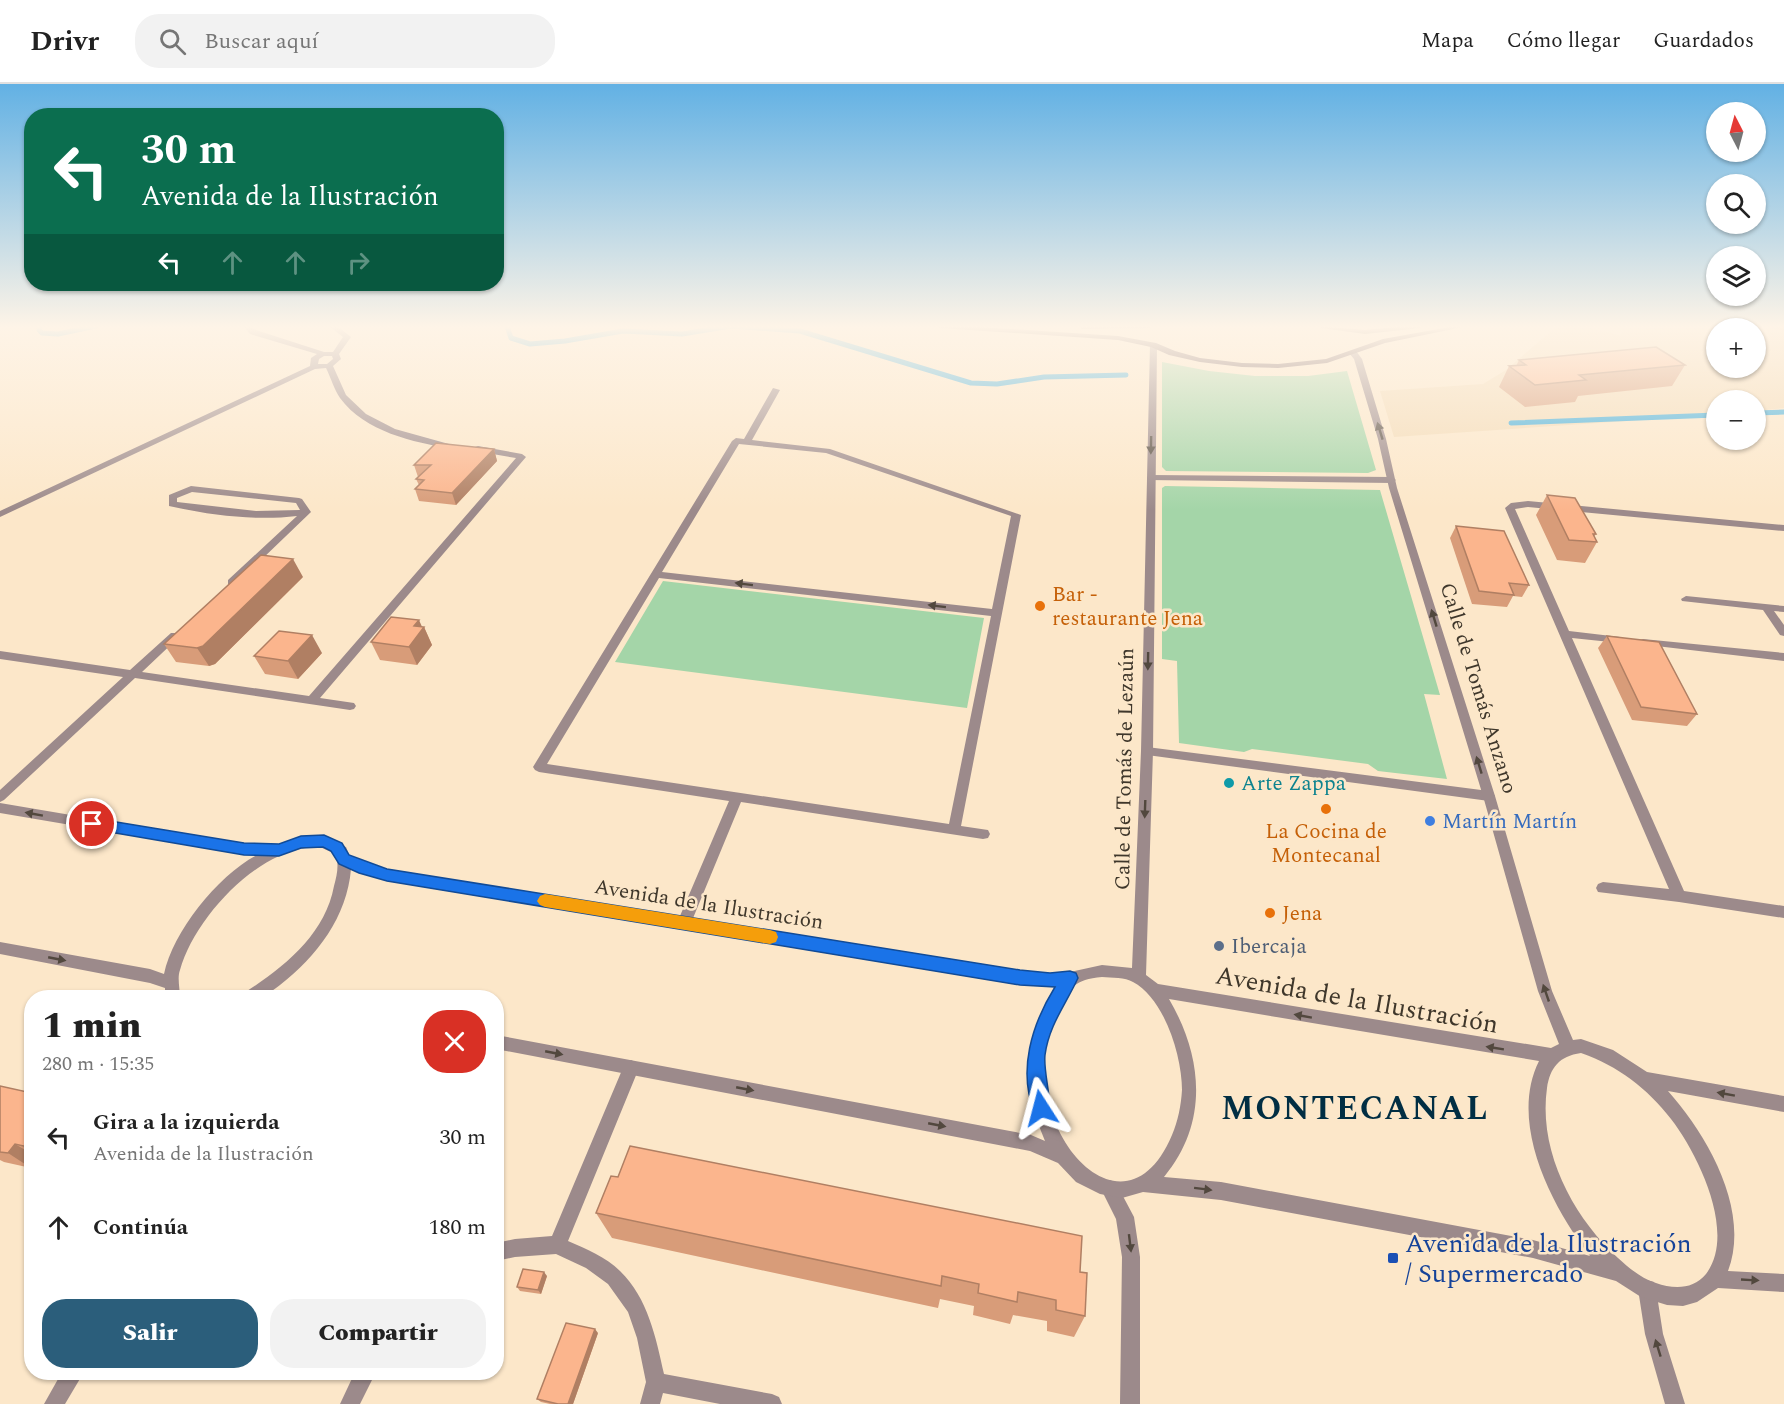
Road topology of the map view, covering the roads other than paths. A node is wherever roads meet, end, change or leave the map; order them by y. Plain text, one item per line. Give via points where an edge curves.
1 (270, 388) edge
2 (339, 388) edge
3 (1152, 388) edge
4 (1367, 388) edge
5 (776, 390) dead end
6 (747, 441) junction
7 (1150, 478) junction
8 (1392, 480) junction
9 (0, 513) edge
10 (306, 513) junction
11 (1784, 528) edge
12 (654, 574) junction
13 (219, 594) edge
14 (1686, 599) dead end
15 (1766, 607) junction
16 (1784, 609) edge
17 (995, 613) junction
18 (184, 626) edge
19 (1784, 633) edge
20 (1565, 634) junction
21 (0, 655) edge
22 (1784, 657) edge
23 (132, 675) junction
24 (311, 701) junction
25 (350, 706) dead end
26 (1147, 751) junction
27 (1489, 796) junction
28 (0, 797) edge
29 (737, 797) junction
30 (0, 808) edge
31 (954, 830) junction
32 (983, 834) dead end
33 (279, 850) junction
34 (344, 860) junction
35 (1603, 888) dead end
36 (1679, 896) junction
37 (1784, 912) edge
38 (684, 923) junction
39 (0, 948) edge
40 (1070, 978) junction
41 (1139, 978) junction
42 (172, 990) edge
43 (259, 990) edge
44 (1153, 990) junction
45 (504, 1044) edge
46 (1561, 1051) junction
47 (631, 1068) junction
48 (1645, 1078) junction
49 (1784, 1104) edge
50 (1061, 1156) junction
51 (1145, 1184) junction
52 (1110, 1189) junction
53 (558, 1245) junction
54 (504, 1250) edge
55 (1623, 1274) junction
56 (1715, 1279) junction
57 (1784, 1283) edge
58 (1647, 1289) junction
59 (70, 1380) edge
60 (362, 1380) edge
61 (656, 1382) junction
62 (54, 1404) edge
63 (350, 1404) edge
64 (650, 1404) edge
65 (772, 1404) edge
66 (1130, 1404) edge
67 (1675, 1404) edge

1 - 9 street
2 - 24 street via 344,398 373,424 432,444 522,457
3 -> 7 street, Calle de Tomás de Lezaún
8 -> 4 street, Calle de Tomás Anzano
5 - 6 street
6 - 12 street via 736,441
6 - 17 street via 827,451 1016,515
7 - 8 street
7 -> 26 street, Calle de Tomás de Lezaún
27 -> 8 street, Calle de Tomás Anzano
10 - 10 street via 299,501 191,489 172,497 172,504 257,515
10 - 13 street
11 - 20 street via 1514,505 1510,512
17 -> 12 street
12 - 29 street via 539,766
14 - 15 street
15 - 16 street
15 - 19 street
17 - 31 street
18 - 23 street
20 - 22 street
20 - 36 street
21 - 23 street
23 - 24 street
23 - 28 street
24 - 25 street
26 - 27 street
26 -> 41 street, Calle de Tomás de Lezaún
46 -> 27 street, Calle de Tomás Anzano
29 - 31 street
29 - 38 street
33 -> 30 street via 230,847
31 - 32 street
33 - 34 street via 301,842 324,841 337,847
33 - 42 street via 245,870 203,910 180,948
34 - 38 street, Avenida de la Ilustración via 387,875
34 - 43 street via 339,899 322,931 287,969
35 - 36 street
36 - 37 street
38 - 40 street, Avenida de la Ilustración via 1020,978
39 -> 42 street via 150,976
40 - 41 street via 1102,971
40 - 50 street via 1047,1015 1036,1055 1041,1108
41 - 44 street
46 -> 44 street, Avenida de la Ilustración via 1465,1043
44 - 51 street via 1175,1026 1185,1053 1189,1101 1169,1156
45 -> 47 street
46 - 48 street, Avenida de la Ilustración via 1581,1046 1609,1054
46 - 55 street via 1544,1068 1538,1086 1536,1116 1541,1146 1555,1185 1575,1219
47 -> 50 street via 1032,1143
47 - 53 street
49 -> 48 street
48 - 56 street via 1695,1141 1720,1199 1726,1237
50 - 52 street via 1083,1177
51 - 52 street
51 -> 55 street via 1221,1191 1533,1249
52 -> 66 street via 1125,1217 1131,1257
53 - 54 street
53 - 61 street via 614,1278 635,1306 647,1338
55 - 58 street
56 -> 57 street
56 - 58 street via 1708,1288 1689,1297 1677,1298
67 -> 58 street via 1654,1334
59 - 62 street
60 - 63 street
61 - 64 street
61 - 65 street

